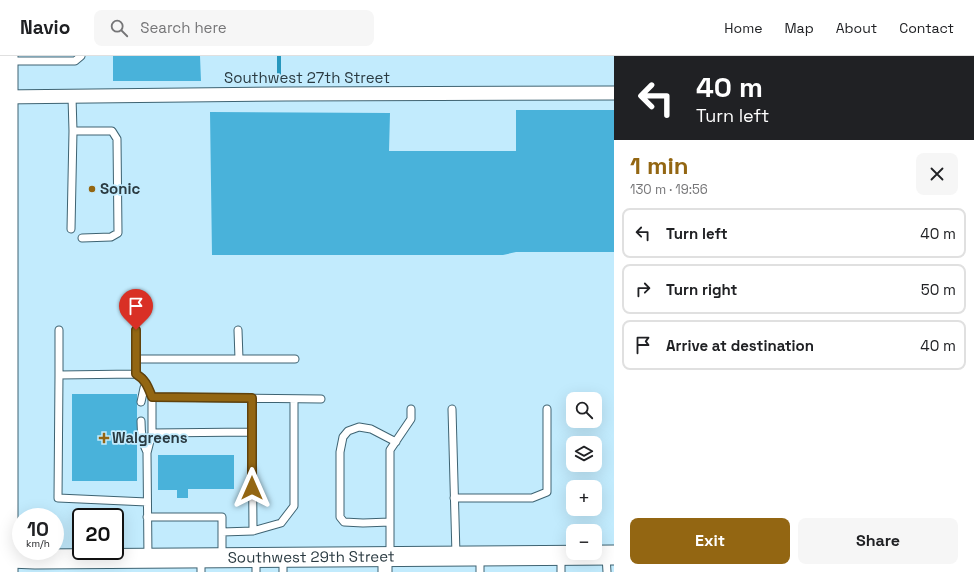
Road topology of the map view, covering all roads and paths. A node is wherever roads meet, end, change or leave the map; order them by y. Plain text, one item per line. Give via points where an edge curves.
1 (81, 56) edge
2 (8, 59) edge
3 (614, 93) edge
4 (4, 97) edge
5 (72, 97) junction
6 (4, 129) edge
7 (73, 131) junction
8 (71, 229) dead end
9 (82, 238) dead end
10 (4, 295) edge
11 (4, 329) edge
12 (59, 330) dead end
13 (136, 330) dead end
14 (238, 330) dead end
15 (136, 359) junction
16 (239, 359) junction
17 (295, 359) dead end
18 (136, 374) junction
19 (4, 375) edge
20 (59, 375) junction
21 (146, 384) junction
22 (152, 397) junction
23 (252, 398) junction
24 (294, 399) junction
25 (321, 399) dead end
26 (141, 402) dead end
27 (411, 409) dead end
28 (452, 409) dead end
29 (547, 409) dead end
30 (141, 421) dead end
31 (252, 432) junction
32 (152, 433) junction
33 (4, 436) edge
34 (396, 442) junction
35 (147, 453) junction
36 (4, 472) edge
37 (454, 498) junction
38 (147, 502) junction
39 (147, 517) junction
40 (390, 522) junction
41 (253, 530) junction
42 (222, 532) junction
43 (456, 556) junction
44 (222, 558) junction
45 (148, 559) junction
46 (609, 561) edge
47 (4, 562) edge
48 (387, 562) edge
49 (480, 564) edge
50 (561, 564) edge
51 (201, 565) edge
52 (256, 565) edge
53 (283, 565) edge

1 - 2 lane via 75,61
2 - 4 main road
3 - 5 street, Southwest 27th Street
4 - 5 street, Southwest 27th Street
4 - 6 main road
5 - 7 lane
6 - 10 main road
7 - 8 lane
7 - 9 lane via 112,131 117,138 118,233 111,237
10 - 11 main road
11 - 19 main road
12 - 20 lane
13 - 15 lane
14 - 16 lane
15 - 16 lane
15 - 18 lane
16 - 17 lane
18 - 20 lane
18 - 21 lane
19 - 33 main road
20 - 38 lane via 58,498
21 - 22 lane
21 - 26 lane
22 - 23 lane
22 - 32 lane
23 - 24 lane
23 - 31 lane
24 - 25 lane
24 - 41 lane via 294,506 281,523
27 - 34 lane via 411,419
28 - 37 lane
29 - 37 lane via 547,492 532,498
30 - 35 lane
31 - 32 lane
31 - 41 lane
32 - 35 lane
33 - 36 main road
34 - 40 lane via 390,450
34 - 40 lane via 371,429 359,428 348,431 343,437 340,452 340,517 344,522
35 - 38 lane
36 - 47 main road
37 - 43 lane
38 - 39 lane
39 - 42 lane via 222,517
39 - 45 lane
40 - 48 lane
41 - 42 lane
42 - 44 lane
43 - 48 main road, Southwest 29th Street
43 - 49 main road, Southwest 29th Street
44 - 51 main road, Southwest 29th Street
44 - 52 main road, Southwest 29th Street
45 - 47 main road, Southwest 29th Street
45 - 51 main road, Southwest 29th Street
46 - 50 main road, Southwest 29th Street
48 - 53 main road, Southwest 29th Street
49 - 50 main road, Southwest 29th Street
52 - 53 main road, Southwest 29th Street

